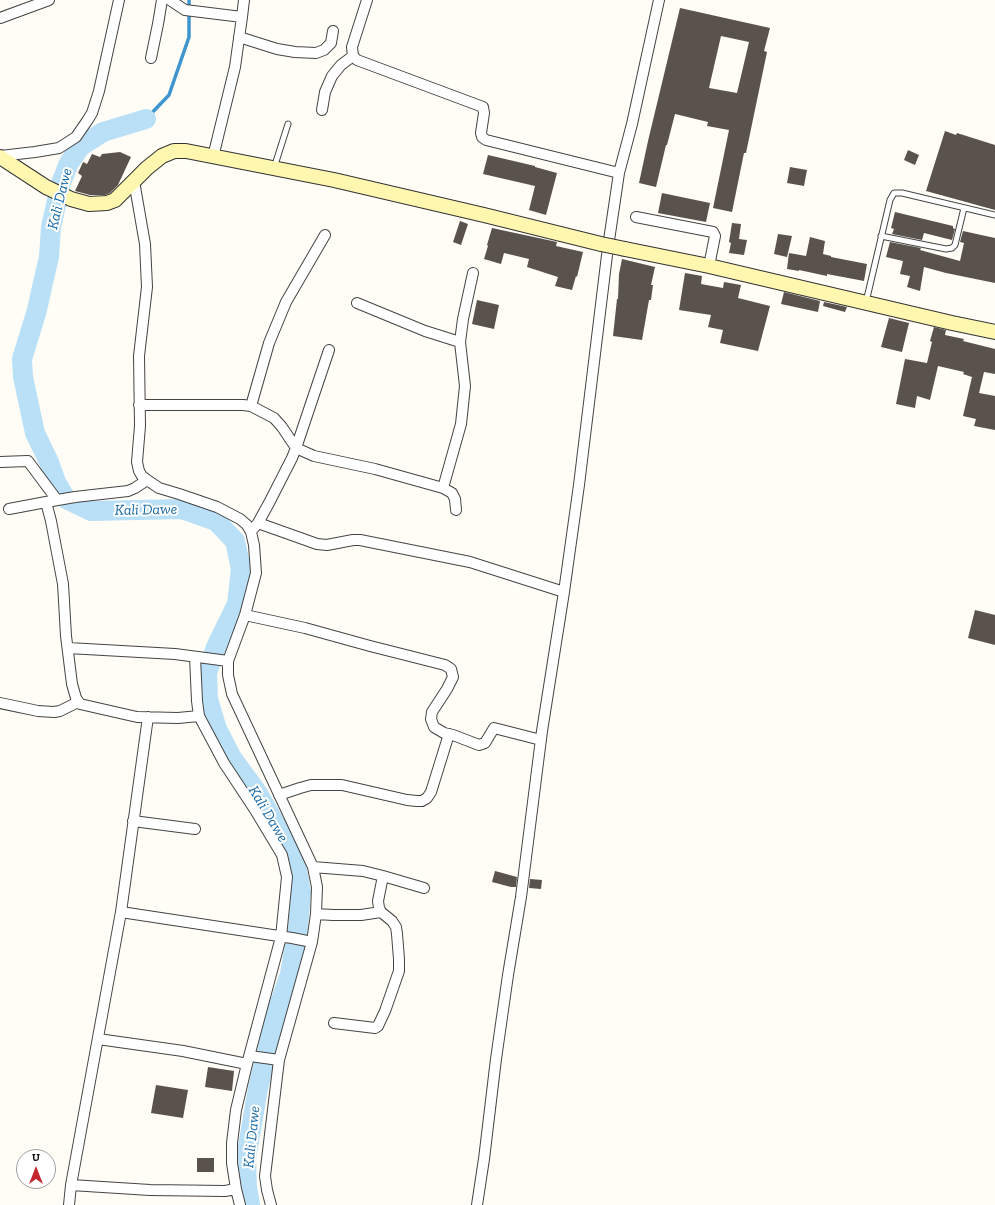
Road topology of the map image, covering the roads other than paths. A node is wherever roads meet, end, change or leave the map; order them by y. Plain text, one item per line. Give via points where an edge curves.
1 (49, 0) edge
2 (119, 0) edge
3 (162, 0) edge
4 (170, 0) edge
5 (244, 0) edge
6 (367, 0) edge
7 (659, 0) edge
8 (242, 17) junction
9 (0, 18) edge
10 (333, 31) dead end
11 (239, 37) junction
12 (354, 56) junction
13 (151, 58) dead end
14 (322, 110) dead end
15 (288, 124) dead end
16 (0, 157) edge
17 (213, 157) junction
18 (274, 169) junction
19 (619, 173) junction
20 (134, 181) junction
21 (964, 208) junction
22 (995, 215) edge
23 (636, 218) dead end
24 (326, 234) dead end
25 (881, 236) junction
26 (709, 266) junction
27 (473, 273) dead end
28 (357, 303) dead end
29 (865, 303) junction
30 (995, 332) edge
31 (460, 342) junction
32 (329, 350) dead end
33 (139, 405) junction
34 (252, 406) junction
35 (296, 448) junction
36 (0, 462) edge
37 (147, 480) junction
38 (443, 488) junction
39 (52, 501) junction
40 (9, 509) dead end
41 (456, 510) dead end
42 (258, 523) junction
43 (251, 532) junction
44 (564, 592) junction
45 (245, 615) junction
46 (68, 648) junction
47 (200, 658) junction
48 (228, 661) junction
49 (78, 702) junction
50 (0, 703) edge
51 (199, 716) junction
52 (148, 717) junction
53 (449, 734) junction
54 (541, 740) junction
55 (279, 796) junction
56 (133, 821) junction
57 (196, 829) dead end
58 (313, 867) junction
59 (383, 876) junction
60 (424, 888) dead end
61 (121, 912) junction
62 (381, 912) junction
63 (316, 914) junction
64 (281, 936) junction
65 (308, 941) junction
66 (334, 1023) dead end
67 (98, 1040) junction
68 (248, 1060) junction
69 (279, 1060) junction
70 (71, 1185) junction
71 (236, 1189) junction
72 (69, 1205) edge
73 (240, 1205) edge
74 (271, 1205) edge
75 (477, 1205) edge

1 - 9 street
2 - 16 street via 99,91 92,113 76,137 59,148
3 - 13 street
4 - 8 street via 185,10
5 - 8 street
6 - 12 street via 352,47
7 - 19 street
8 - 11 street
10 - 11 street via 331,43 316,53 277,49
11 - 17 street via 235,67
12 - 14 street via 332,76 325,92
12 - 19 street via 357,60 483,107 481,133 486,140
15 - 18 lane
16 - 20 main road via 46,186 71,199 90,204 115,200
17 - 18 main road
17 - 20 main road via 174,151 162,156
18 - 26 main road, bridge via 334,180 601,244
19 - 44 street
20 - 33 street via 145,244 148,287 139,356
21 - 22 lane
21 - 25 lane via 955,245 952,248
21 - 25 lane via 894,193
23 - 26 street via 713,232 715,236
24 - 34 street via 286,302 269,343
25 - 29 lane
26 - 29 main road
27 - 31 street
28 - 31 street via 425,331
29 - 30 main road
31 - 38 street via 465,386 461,424
32 - 35 street
33 - 34 street
33 - 37 street via 137,462 139,471
34 - 35 street via 274,418
35 - 38 street via 314,456 375,469
35 - 42 street
36 - 39 street via 28,461
37 - 39 street via 128,491
37 - 43 street via 159,488 217,507 240,519
38 - 41 street via 452,493
39 - 40 street
39 - 46 street via 51,521 63,584
42 - 43 street
42 - 44 street via 317,544 328,545 360,540 470,562
43 - 45 street via 256,573
44 - 54 street
45 - 48 street
45 - 53 street via 445,665 451,669 453,677 432,712 431,719 434,727
46 - 47 street via 175,654
46 - 49 street via 72,684
47 - 48 street
47 - 51 street via 196,693
48 - 55 street via 232,694
49 - 50 street via 54,712
49 - 52 street via 119,714
51 - 52 street
51 - 64 street via 224,763 282,855 287,877
52 - 56 street
53 - 54 street via 478,745 485,743 494,728
53 - 55 street via 431,792 422,801 342,785 311,785
54 - 75 street
55 - 58 street
56 - 57 street
56 - 61 street
58 - 59 street
58 - 63 street via 317,887
59 - 60 street
59 - 62 street via 378,901
61 - 64 street
61 - 67 street
62 - 63 street via 361,915
62 - 66 street via 396,927 399,959 399,971 385,1011 376,1028
63 - 65 street
64 - 65 street
64 - 68 street
65 - 69 street
67 - 68 street
67 - 70 street
68 - 69 street
68 - 71 street via 236,1110 232,1143
69 - 74 street via 265,1176
70 - 71 street via 150,1190
70 - 72 street
71 - 73 street

